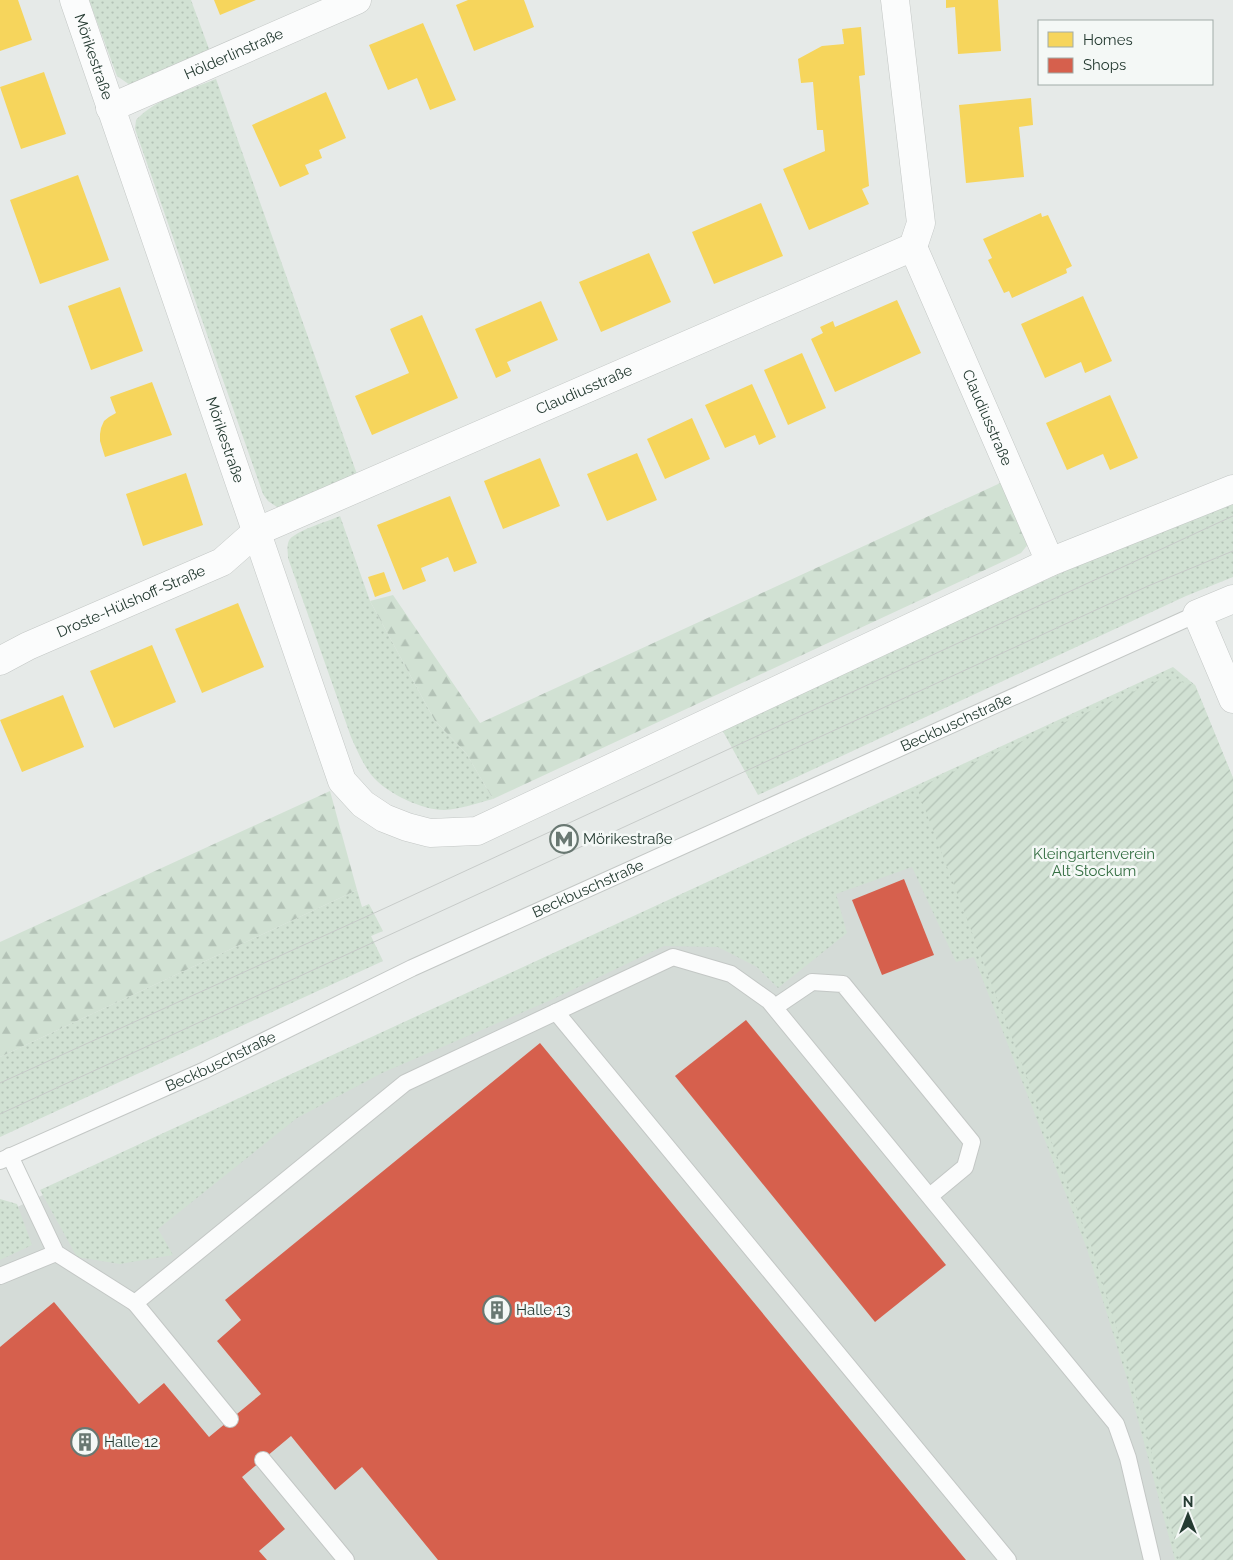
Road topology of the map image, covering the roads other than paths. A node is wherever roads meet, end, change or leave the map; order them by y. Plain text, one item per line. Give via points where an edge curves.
1 (74, 0) edge
2 (357, 0) edge
3 (895, 0) edge
4 (110, 108) junction
5 (913, 247) junction
6 (1233, 489) edge
7 (256, 532) junction
8 (1050, 562) junction
9 (1233, 599) edge
10 (1197, 614) junction
11 (0, 660) edge
12 (1227, 667) edge
13 (1233, 699) edge
14 (775, 1007) junction
15 (556, 1012) junction
16 (5, 1159) edge
17 (930, 1196) junction
18 (56, 1253) junction
19 (0, 1276) edge
20 (134, 1303) junction
21 (230, 1419) dead end
22 (263, 1460) dead end
23 (346, 1560) edge
24 (1008, 1560) edge
25 (1152, 1560) edge

1 - 4 street, Mörikestraße
2 - 4 street, Hölderlinstraße
3 - 5 street via 921,222
4 - 7 street, Mörikestraße
5 - 7 street, Claudiusstraße
5 - 8 street, Claudiusstraße
6 - 8 street
7 - 8 street, Mörikestraße via 342,781 363,804 384,818 430,833 476,831
7 - 11 street, Droste-Hülshoff-Straße via 222,562
9 - 10 street, Beckbuschstraße
10 - 12 street
10 - 16 lane, Beckbuschstraße via 412,968 205,1070
12 - 13 street
14 - 15 lane via 731,974 673,957
14 - 17 lane
14 - 17 lane via 812,982 843,984 972,1142 965,1167
15 - 20 lane via 405,1084
15 - 24 lane
16 - 18 lane
17 - 25 lane via 1116,1424 1128,1458
18 - 19 lane
18 - 20 lane
20 - 21 lane
22 - 23 lane

